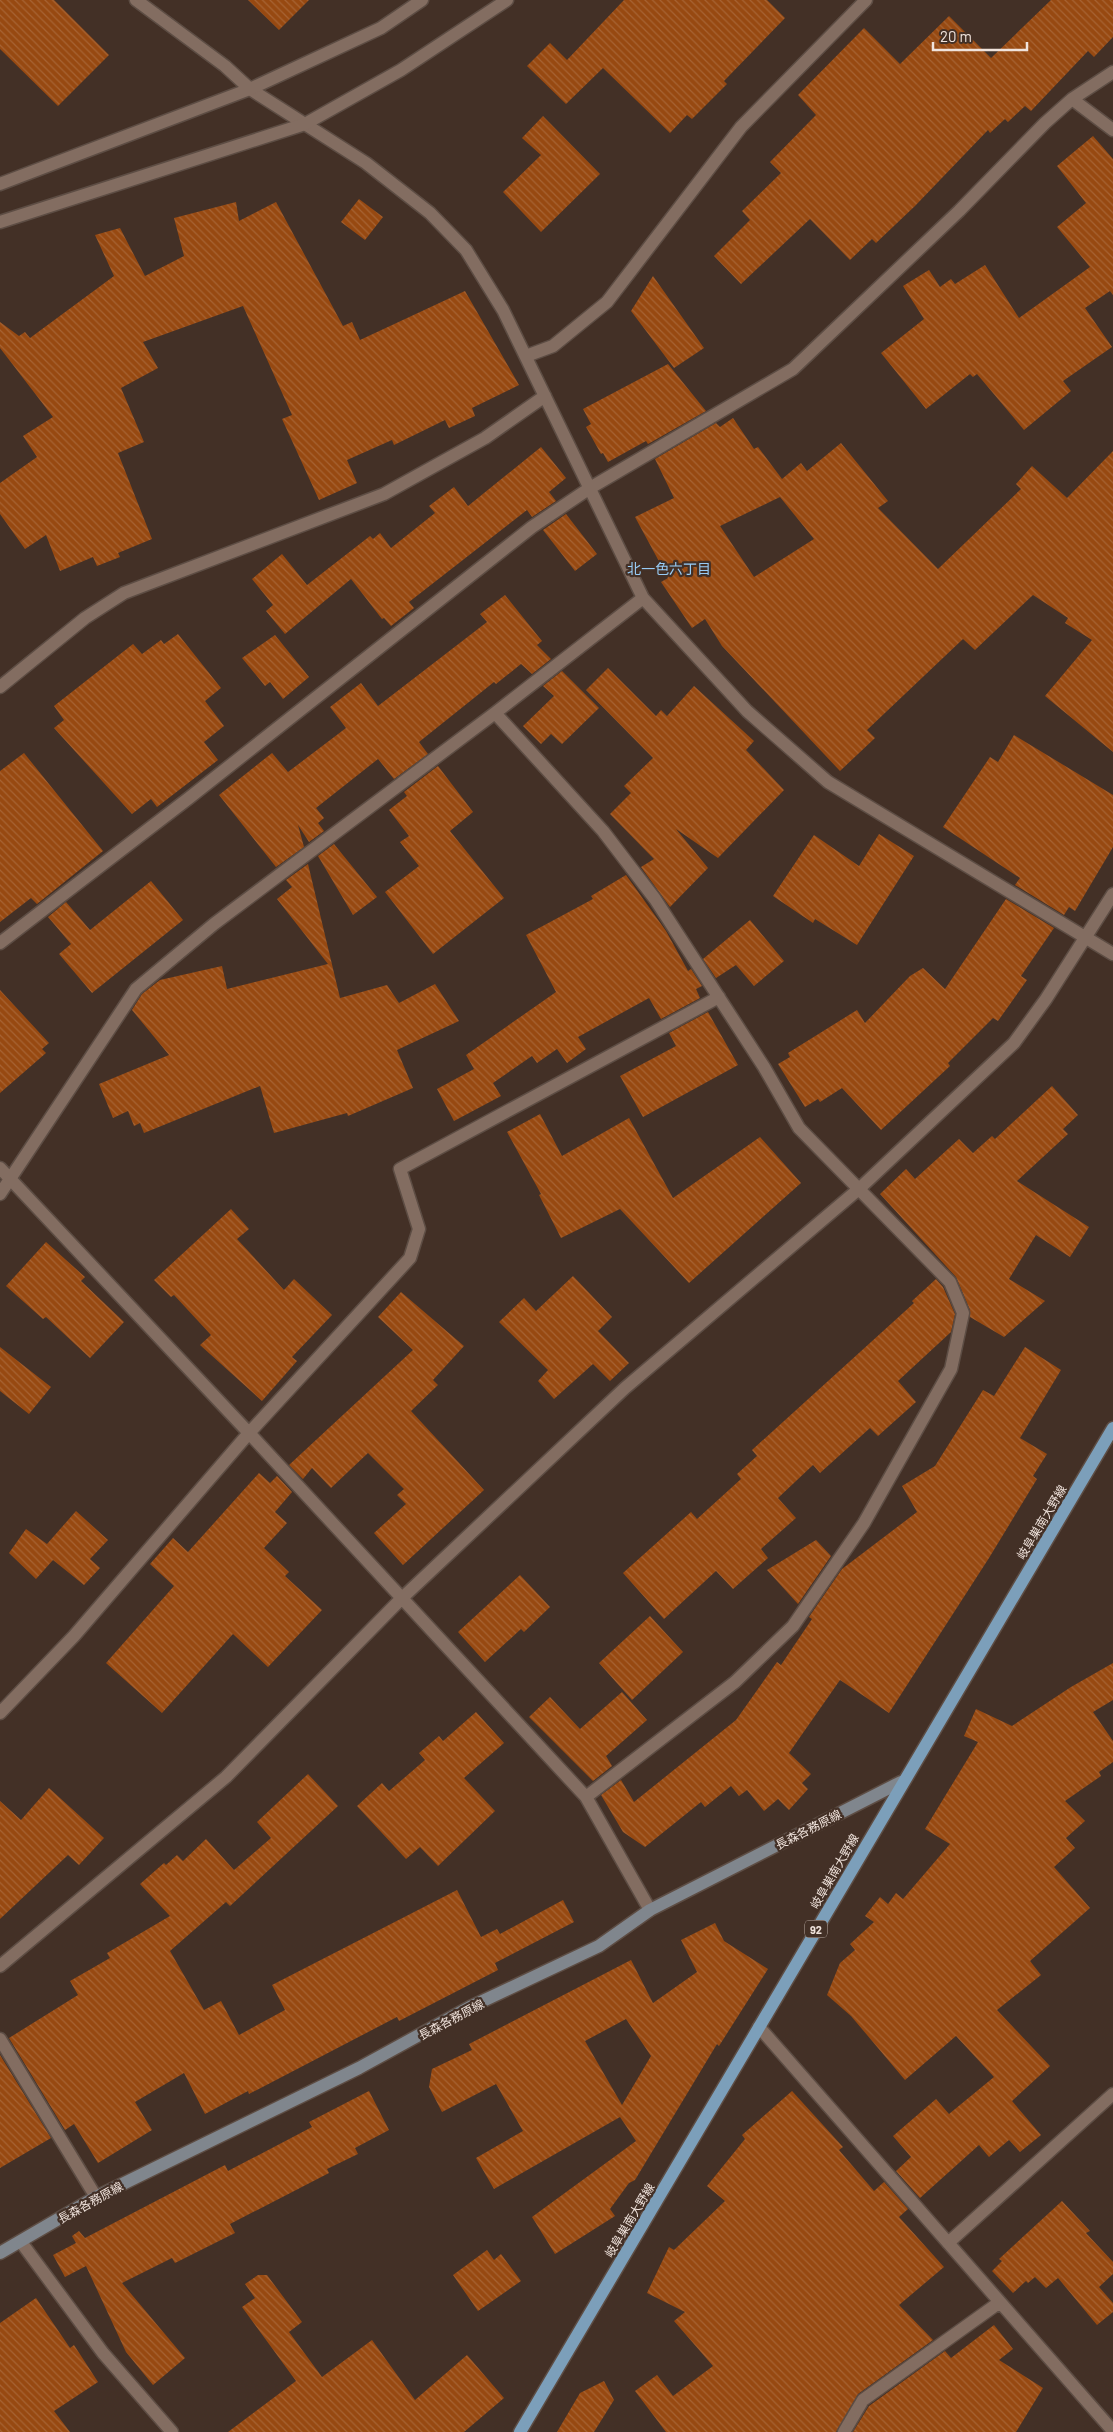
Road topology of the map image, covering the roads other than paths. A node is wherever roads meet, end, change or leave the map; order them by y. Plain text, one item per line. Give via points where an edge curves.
1 (136, 0) edge
2 (422, 0) edge
3 (507, 0) edge
4 (866, 0) edge
5 (1113, 72) edge
6 (250, 89) junction
7 (1072, 99) junction
8 (305, 124) junction
9 (1113, 130) edge
10 (0, 184) edge
11 (0, 222) edge
12 (526, 356) junction
13 (545, 396) junction
14 (590, 488) junction
15 (643, 598) junction
16 (0, 688) edge
17 (495, 713) junction
18 (1113, 894) edge
19 (1087, 938) junction
20 (0, 943) edge
21 (1113, 954) edge
22 (719, 997) junction
23 (0, 1168) edge
24 (11, 1179) junction
25 (860, 1188) junction
26 (0, 1194) edge
27 (1113, 1428) edge
28 (250, 1433) junction
29 (401, 1599) junction
30 (0, 1713) edge
31 (901, 1782) junction
32 (586, 1797) junction
33 (650, 1910) junction
34 (0, 1966) edge
35 (759, 2027) junction
36 (0, 2039) edge
37 (1113, 2094) edge
38 (96, 2197) junction
39 (21, 2242) junction
40 (948, 2243) junction
41 (0, 2253) edge
42 (1000, 2302) junction
43 (1113, 2431) edge
44 (172, 2432) edge
45 (520, 2432) edge
46 (844, 2432) edge

1 - 6 street via 225,66
2 - 6 street via 381,28
3 - 8 street via 401,70
4 - 12 street via 741,127 608,302 553,346
5 - 7 street
6 - 8 street
6 - 10 street
7 - 9 street
7 - 14 street via 793,369
8 - 11 street
8 - 12 street via 366,163 430,213 466,250 503,310
12 - 13 street
13 - 14 street
13 - 16 street via 485,438 384,494 124,593 86,618
14 - 15 street
14 - 20 street via 532,527
15 - 17 street
15 - 19 street via 747,711 828,782
17 - 22 street via 603,831 655,899
17 - 24 street via 214,924 136,989
18 - 19 street
19 - 21 street
19 - 25 street via 1014,1042
22 - 25 street via 800,1128
22 - 28 street via 400,1169 419,1229 410,1258
23 - 24 street
24 - 26 street
24 - 28 street
25 - 29 street via 625,1388
25 - 32 street via 950,1282 963,1313 951,1369 864,1523 793,1626 734,1682
27 - 31 main road, 岐阜巣南大野線 / 92
28 - 29 street
28 - 30 street via 74,1636
29 - 32 street
29 - 34 street via 226,1777
31 - 33 main road, 長森各務原線
31 - 35 main road, 岐阜巣南大野線 / 92
32 - 33 street
33 - 38 main road, 長森各務原線 via 599,1946 470,2007 359,2068
35 - 40 street
35 - 45 main road, 岐阜巣南大野線 / 92
36 - 38 street
37 - 40 street
38 - 39 main road, 長森各務原線
39 - 41 main road, 長森各務原線
39 - 44 street via 103,2353
40 - 42 street
42 - 43 street
42 - 46 street via 863,2400

